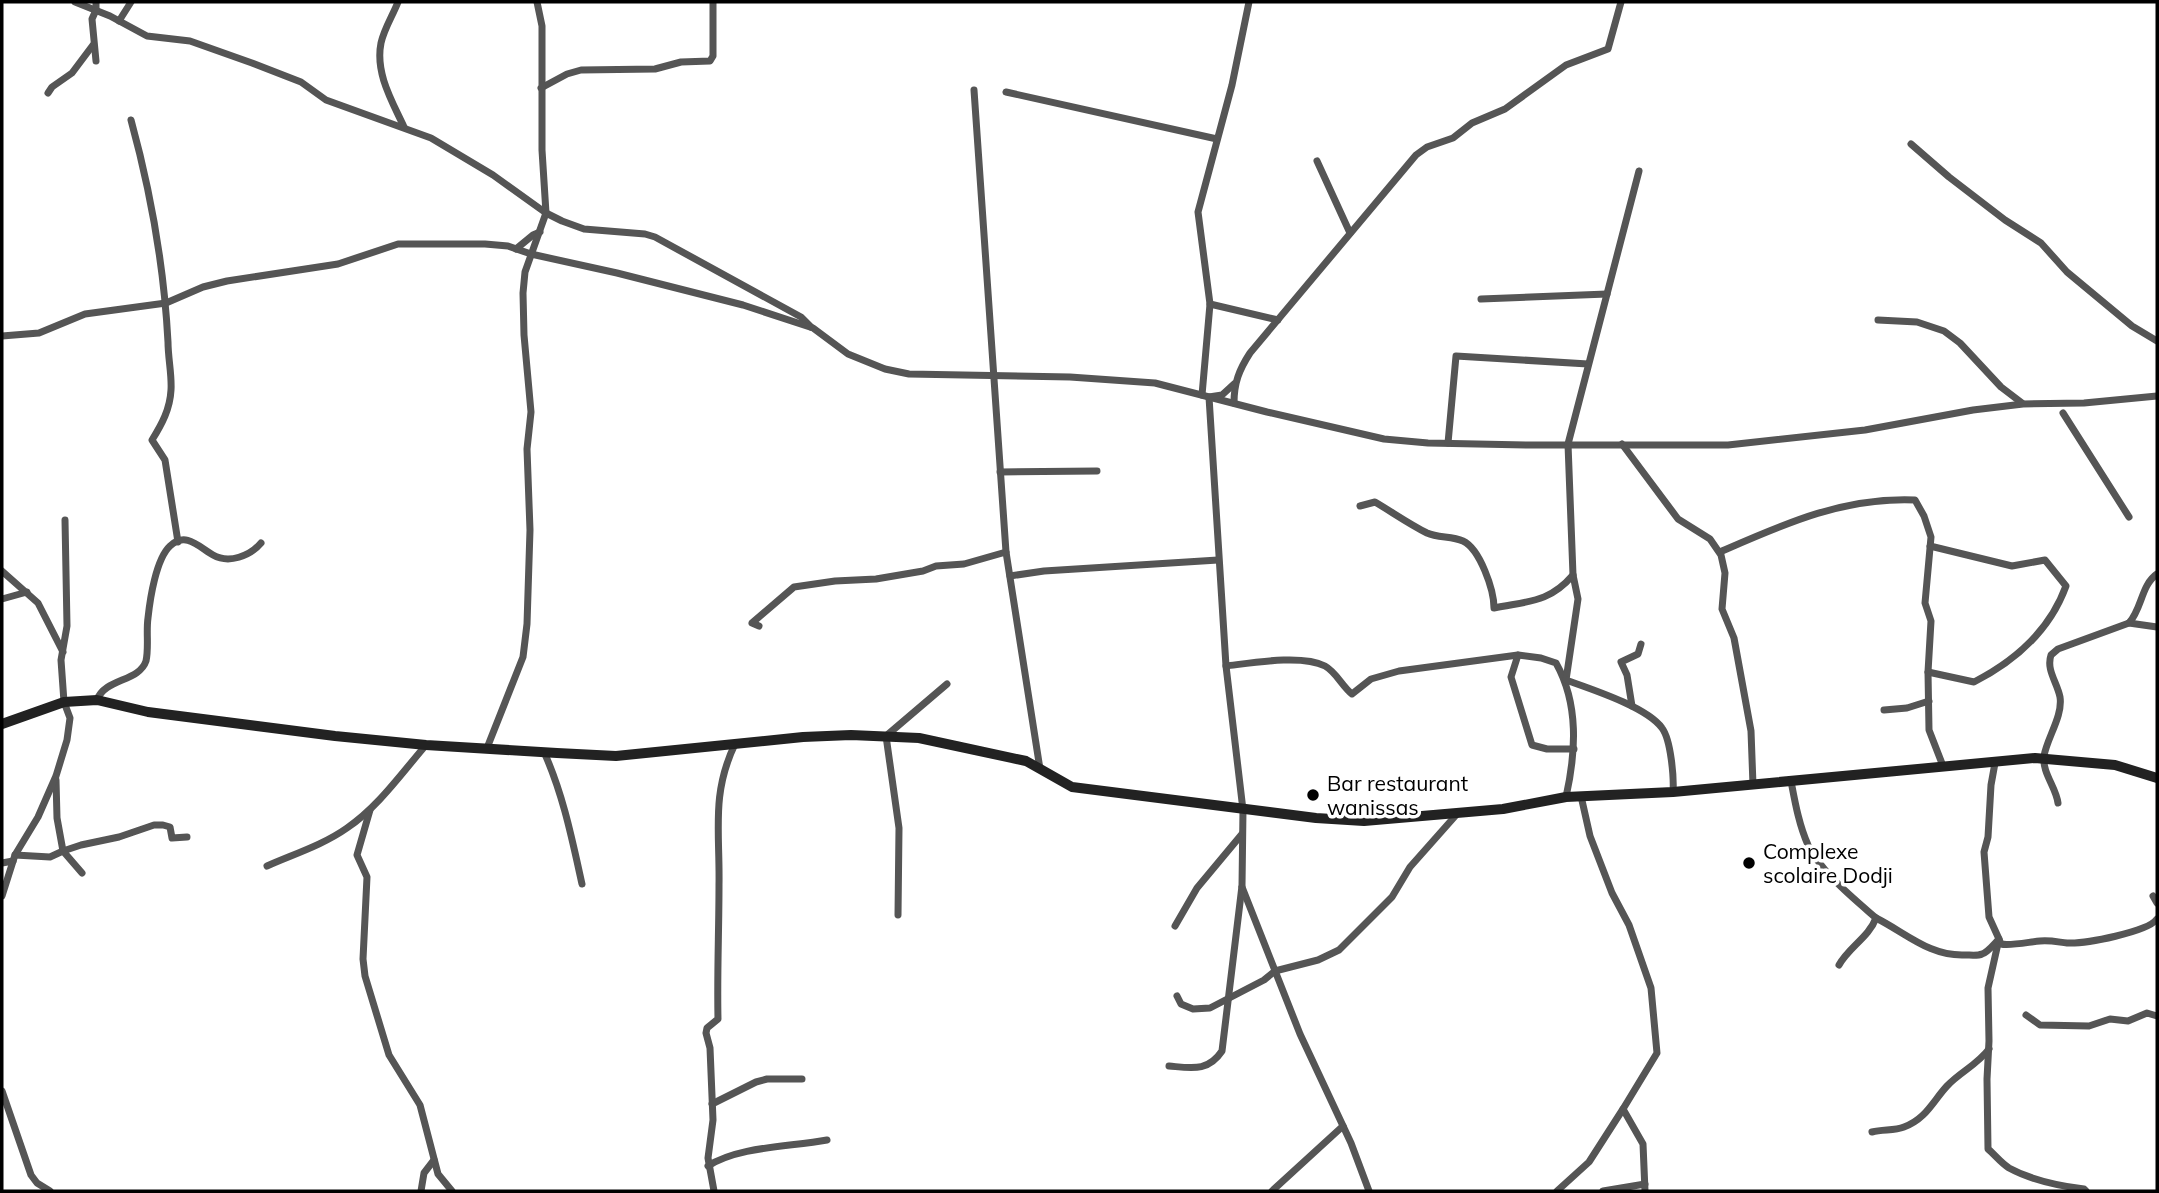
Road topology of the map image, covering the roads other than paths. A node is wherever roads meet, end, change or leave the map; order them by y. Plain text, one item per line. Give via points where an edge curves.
1 (75, 2) edge
2 (131, 2) edge
3 (398, 2) edge
4 (537, 2) edge
5 (713, 2) edge
6 (1249, 2) edge
7 (1621, 2) edge
8 (96, 6) edge
9 (119, 21) junction
10 (93, 45) junction
11 (96, 61) dead end
12 (541, 88) junction
13 (974, 90) dead end
14 (1006, 92) dead end
15 (48, 93) dead end
16 (131, 120) dead end
17 (404, 128) junction
18 (1217, 139) junction
19 (1911, 144) dead end
20 (1317, 161) dead end
21 (1639, 171) dead end
22 (546, 214) junction
23 (540, 232) junction
24 (1350, 233) junction
25 (516, 249) junction
26 (531, 254) junction
27 (1607, 294) junction
28 (1480, 299) dead end
29 (166, 303) junction
30 (1210, 304) junction
31 (1278, 320) junction
32 (1878, 320) dead end
33 (813, 328) junction
34 (2, 336) edge
35 (2157, 341) edge
36 (1588, 364) junction
37 (993, 377) junction
38 (1234, 384) junction
39 (1206, 396) junction
40 (2157, 396) edge
41 (1234, 404) junction
42 (2023, 404) junction
43 (2063, 413) dead end
44 (1448, 443) junction
45 (1569, 444) junction
46 (1622, 444) junction
47 (1097, 471) dead end
48 (1000, 472) junction
49 (1360, 506) dead end
50 (2129, 517) dead end
51 (65, 520) dead end
52 (178, 542) junction
53 (261, 543) dead end
54 (1930, 546) junction
55 (1006, 552) junction
56 (1720, 552) junction
57 (1218, 560) junction
58 (2, 571) edge
59 (2157, 574) edge
60 (1573, 575) junction
61 (1010, 576) junction
62 (27, 592) junction
63 (2, 599) edge
64 (2129, 623) junction
65 (759, 626) dead end
66 (2157, 627) edge
67 (1640, 644) dead end
68 (63, 652) junction
69 (1518, 655) junction
70 (1226, 666) junction
71 (1928, 672) junction
72 (1566, 680) junction
73 (947, 684) dead end
74 (97, 700) junction
75 (1929, 701) junction
76 (64, 702) junction
77 (1632, 706) junction
78 (1884, 710) dead end
79 (2, 724) edge
80 (886, 736) junction
81 (735, 744) junction
82 (426, 746) junction
83 (487, 748) junction
84 (1574, 749) junction
85 (544, 752) junction
86 (2044, 759) junction
87 (1995, 763) junction
88 (1943, 766) junction
89 (1040, 769) junction
90 (56, 776) junction
91 (2157, 778) edge
92 (1791, 781) junction
93 (1753, 785) junction
94 (1673, 792) junction
95 (1581, 796) junction
96 (1566, 797) junction
97 (2058, 803) dead end
98 (370, 810) junction
99 (1243, 810) junction
100 (1459, 813) junction
101 (60, 832) junction
102 (1242, 833) junction
103 (187, 837) dead end
104 (76, 846) junction
105 (63, 851) junction
106 (50, 857) junction
107 (14, 858) junction
108 (2, 863) edge
109 (74, 865) junction
110 (267, 866) dead end
111 (82, 873) dead end
112 (4, 877) edge
113 (583, 884) dead end
114 (1242, 886) junction
115 (2, 896) edge
116 (898, 915) dead end
117 (1876, 918) junction
118 (2157, 922) edge
119 (1175, 926) dead end
120 (1999, 939) junction
121 (1839, 965) dead end
122 (1275, 971) junction
123 (1177, 996) dead end
124 (1228, 999) junction
125 (2026, 1015) dead end
126 (2157, 1016) edge
127 (1989, 1049) junction
128 (1169, 1066) dead end
129 (802, 1079) dead end
130 (2, 1091) edge
131 (712, 1104) junction
132 (1623, 1109) junction
133 (1343, 1126) junction
134 (1872, 1132) dead end
135 (827, 1140) dead end
136 (434, 1160) junction
137 (708, 1166) junction
138 (35, 1187) edge
139 (1645, 1188) edge
140 (50, 1191) edge
141 (421, 1191) edge
142 (452, 1191) edge
143 (714, 1191) edge
144 (1272, 1191) edge
145 (1369, 1191) edge
146 (1557, 1191) edge
147 (1602, 1191) edge
148 (2086, 1191) edge

1 - 8 street
2 - 9 street
3 - 17 street via 381,42 380,65
4 - 12 street via 542,26
5 - 12 street via 710,61 655,69 581,70
6 - 18 street
7 - 24 street via 1608,49 1566,65 1454,138 1426,147 1408,162
8 - 9 street
8 - 10 street
9 - 17 street via 147,36 191,41 252,63 301,82 326,100
10 - 11 street
10 - 15 street via 72,73
12 - 22 street
13 - 37 street
14 - 18 street
16 - 29 street via 160,251
17 - 22 street via 431,138 493,175
18 - 30 street via 1198,212
19 - 35 street via 2005,220 2041,243 2067,272
20 - 24 street
21 - 27 street
22 - 23 street
22 - 33 street via 584,229 655,237 801,317
23 - 25 street
23 - 26 street
24 - 31 street
25 - 26 street
25 - 29 street via 485,244 398,244 338,264 203,287
26 - 33 street via 743,305
26 - 83 street via 523,293 531,412 527,624 523,657
27 - 28 street
27 - 36 street
29 - 34 street via 85,314 39,333
29 - 52 street via 172,390 165,419 152,440 165,460
30 - 31 street
30 - 39 street
31 - 38 street via 1241,366
32 - 42 street via 1917,322 1944,331
33 - 37 street via 848,354 885,369
36 - 44 street via 1456,356
36 - 45 street
37 - 39 street via 1155,383
37 - 48 street
38 - 39 street via 1222,395
38 - 41 street
39 - 41 street
39 - 57 street
40 - 42 street via 2084,404
41 - 44 street via 1384,439
42 - 46 street via 1828,435 1728,445
43 - 50 street
44 - 45 street
45 - 46 street
45 - 60 street
46 - 56 street via 1678,519 1710,539
47 - 48 street
48 - 55 street
49 - 60 street via 1375,502 1430,534 1469,545 1488,580 1494,608 1545,598
51 - 68 street via 67,626
52 - 53 street via 191,540 222,558 247,555
52 - 74 street via 162,557 156,575 146,660 141,669 105,688
54 - 56 street via 1931,537 1915,500 1878,499 1796,519
54 - 71 street via 1925,603 1931,621
54 - 71 street via 2012,566 2045,560 2066,586 2040,632 1993,673 1974,682
55 - 61 street
55 - 65 street via 876,579 794,587 751,623
56 - 93 street via 1725,573 1722,610 1734,638 1751,732
57 - 61 street
57 - 70 street
58 - 62 street
59 - 64 street
60 - 72 street via 1578,599
61 - 89 street
62 - 63 street
62 - 68 street via 38,603
64 - 66 street
64 - 86 street via 2051,654 2050,670 2060,702
67 - 77 street via 1638,654 1620,662
68 - 76 street
69 - 70 street via 1399,671 1371,679 1352,694 1320,664 1295,661
69 - 72 street via 1556,663
69 - 84 street via 1511,677 1532,745
70 - 99 street
71 - 75 street
72 - 77 street
72 - 84 street
73 - 80 street
74 - 76 main road
74 - 82 main road via 148,712
75 - 78 street
75 - 88 street via 1929,730
76 - 79 main road
76 - 90 street via 70,718
77 - 94 street via 1663,729 1674,774
80 - 81 main road
80 - 89 main road via 944,742 1026,761
80 - 116 street via 899,828
81 - 85 main road via 616,756
81 - 131 street via 718,802 718,1019 706,1033
82 - 83 main road
82 - 98 street
83 - 85 main road
84 - 96 street
85 - 113 street via 559,789
86 - 87 main road
86 - 91 main road via 2115,765
86 - 97 street
87 - 88 main road
87 - 120 street via 1984,872 1989,917
88 - 92 main road
89 - 99 main road via 1072,787
90 - 101 street
90 - 107 street
92 - 93 main road
92 - 117 street via 1814,855
93 - 94 main road
94 - 95 main road
95 - 96 main road
95 - 132 street via 1590,836 1651,988 1657,1053
96 - 100 main road
98 - 110 street via 325,841
98 - 136 street via 357,855 368,877 365,976 389,1055 420,1105
99 - 100 main road via 1364,821
99 - 102 street
100 - 122 street via 1410,867 1392,897 1344,946 1318,960
101 - 104 street
101 - 105 street
102 - 114 street
102 - 119 street via 1197,888
103 - 104 street via 172,838 170,827 163,824
104 - 105 street
105 - 106 street
105 - 109 street
106 - 107 street
106 - 109 street
107 - 108 street
107 - 112 street
109 - 111 street
112 - 115 street
114 - 122 street
114 - 124 street
117 - 120 street via 1914,942 1948,955 1983,954
117 - 121 street
118 - 120 street via 2119,935 2068,943 2017,942 2009,946
120 - 127 street via 1988,988
122 - 124 street
122 - 133 street
123 - 124 street via 1183,1005 1201,1009
124 - 128 street via 1223,1046 1212,1064 1197,1069
125 - 126 street via 2040,1025 2054,1026 2089,1026 2110,1018 2128,1021 2147,1013
127 - 134 street via 1948,1085 1921,1117 1904,1127
127 - 148 street via 1988,1149 2007,1167 2028,1176
129 - 131 street via 756,1082
130 - 138 street
131 - 137 street
132 - 139 street via 1643,1144
132 - 146 street via 1589,1162
133 - 144 street
133 - 145 street
135 - 137 street via 735,1153
136 - 141 street via 424,1173
136 - 142 street via 438,1174
137 - 143 street
138 - 140 street
139 - 147 street

